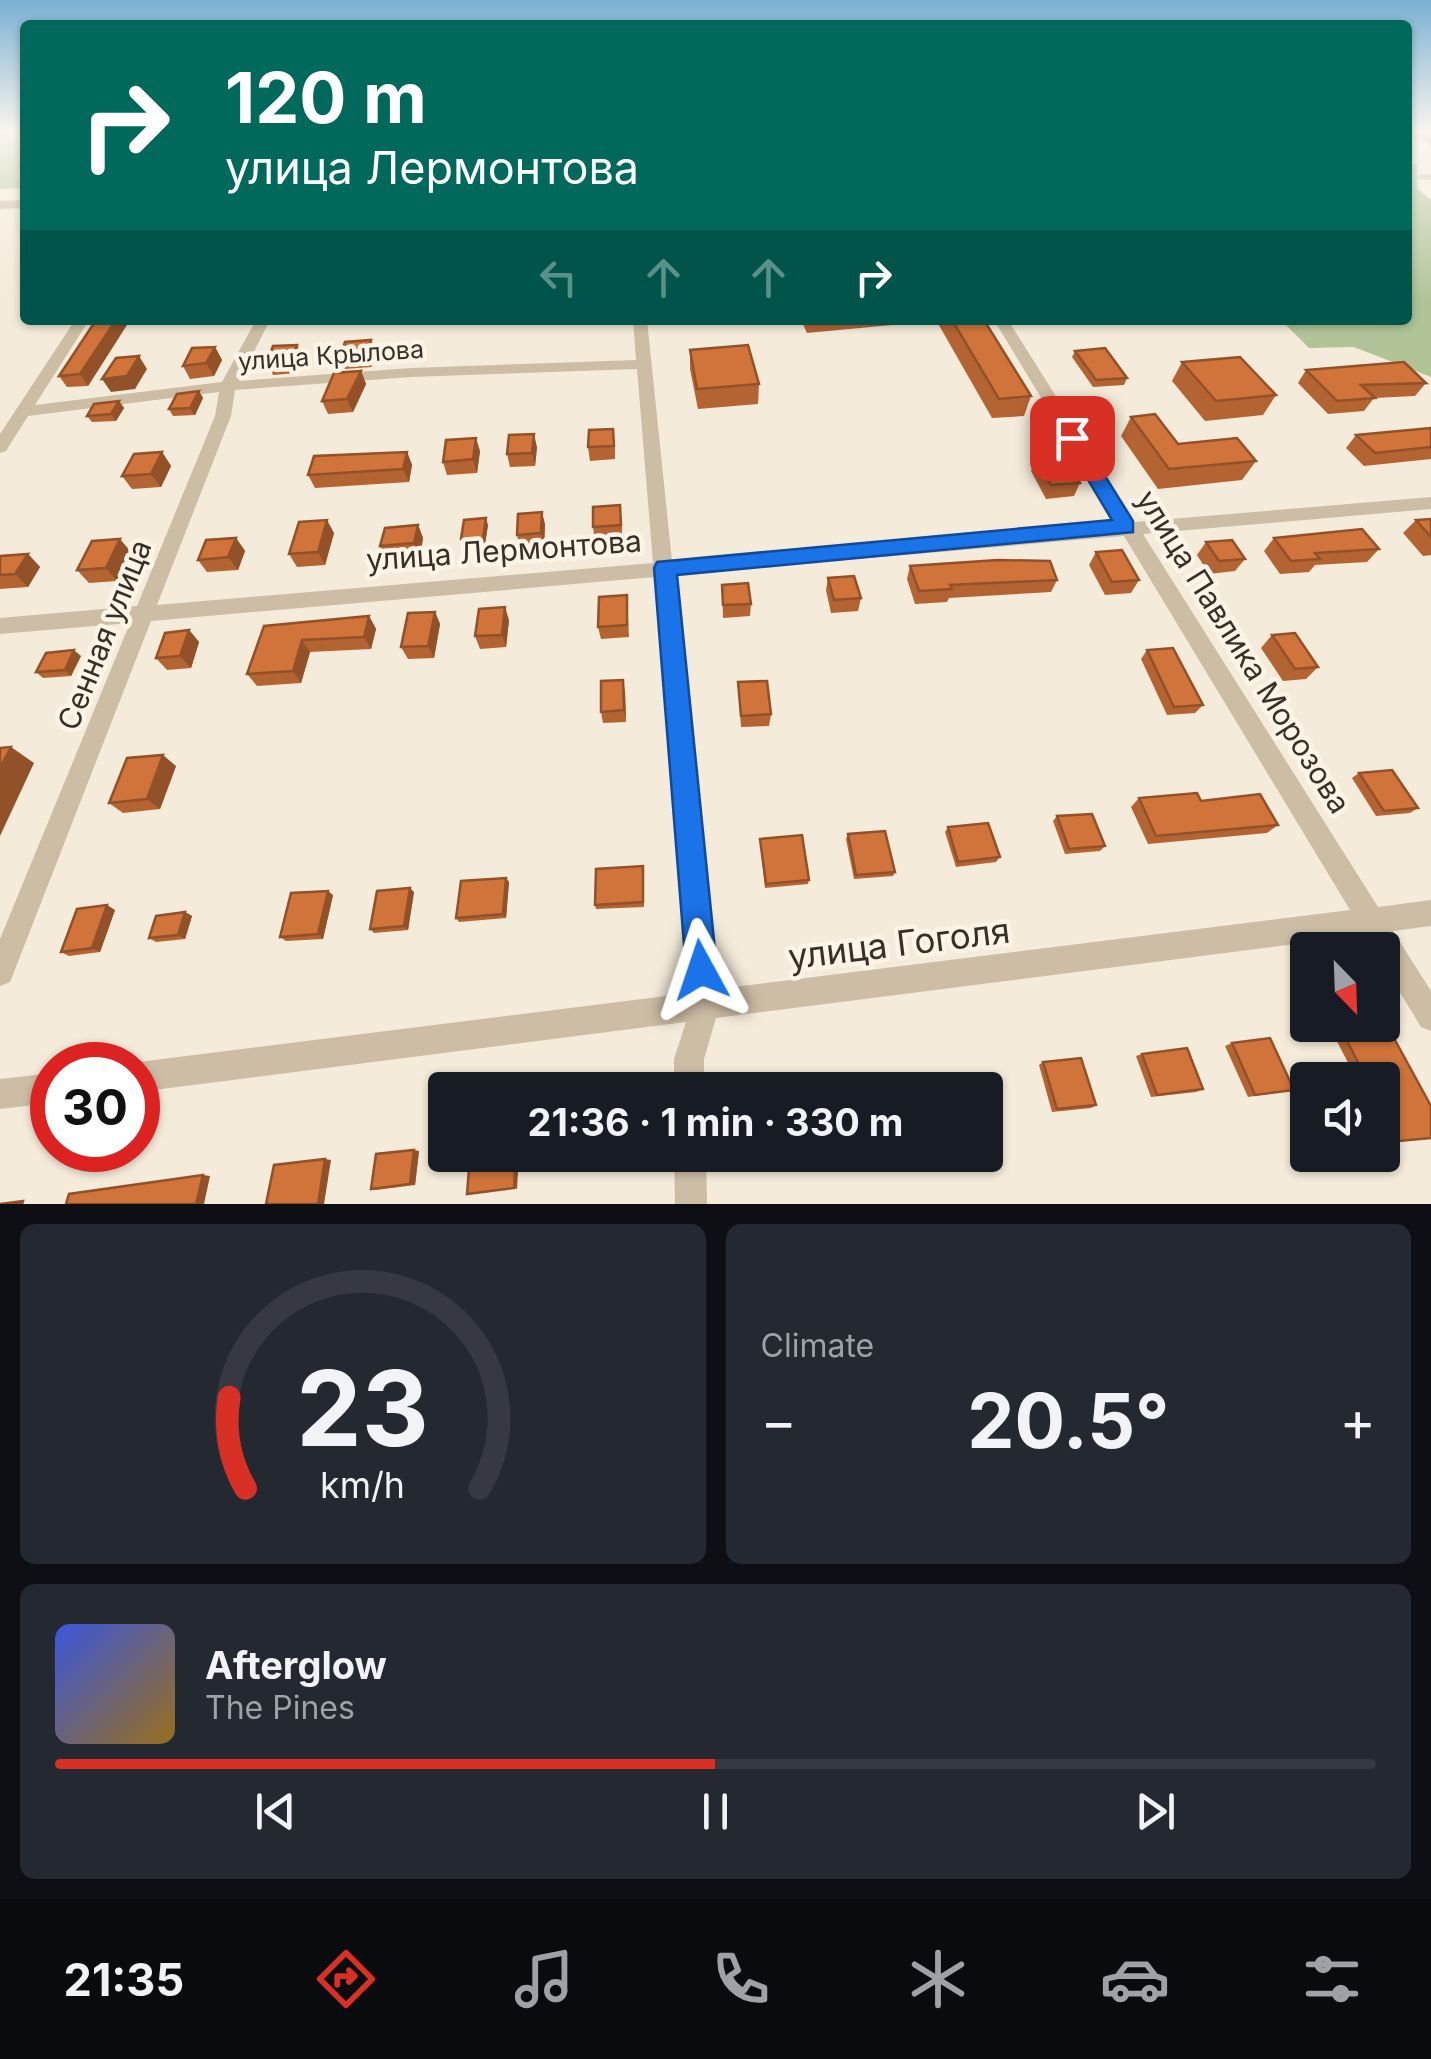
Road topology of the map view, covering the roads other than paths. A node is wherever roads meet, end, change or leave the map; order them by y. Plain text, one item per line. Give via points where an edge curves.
1 (79, 325) edge
2 (260, 325) edge
3 (640, 325) edge
4 (1004, 325) edge
5 (644, 364) junction
6 (228, 388) junction
7 (24, 412) junction
8 (0, 447) edge
9 (1431, 502) edge
10 (1126, 526) junction
11 (665, 568) junction
12 (148, 613) junction
13 (0, 626) edge
14 (1431, 913) edge
15 (1372, 920) junction
16 (0, 972) edge
17 (704, 1007) junction
18 (1431, 1018) edge
19 (689, 1072) edge
20 (160, 1074) edge
21 (30, 1091) edge
22 (0, 1094) edge
23 (690, 1172) edge
24 (691, 1204) edge

1 - 7 street
2 - 6 street, Сенная улица
3 - 5 street
4 - 10 street, улица Павлика Морозова
5 - 6 street, улица Крылова
5 - 11 street
6 - 7 street, улица Крылова
6 - 12 street, Сенная улица
7 - 8 street
9 - 10 street, улица Лермонтова
10 - 11 street, улица Лермонтова
10 - 15 street, улица Павлика Морозова
11 - 12 street, улица Лермонтова
11 - 17 street
12 - 13 street, улица Лермонтова
12 - 16 street, Сенная улица
14 - 15 street, улица Гоголя
15 - 17 street, улица Гоголя
15 - 18 street, улица Павлика Морозова
17 - 19 street
17 - 20 street, улица Гоголя
21 - 22 street
23 - 24 street

